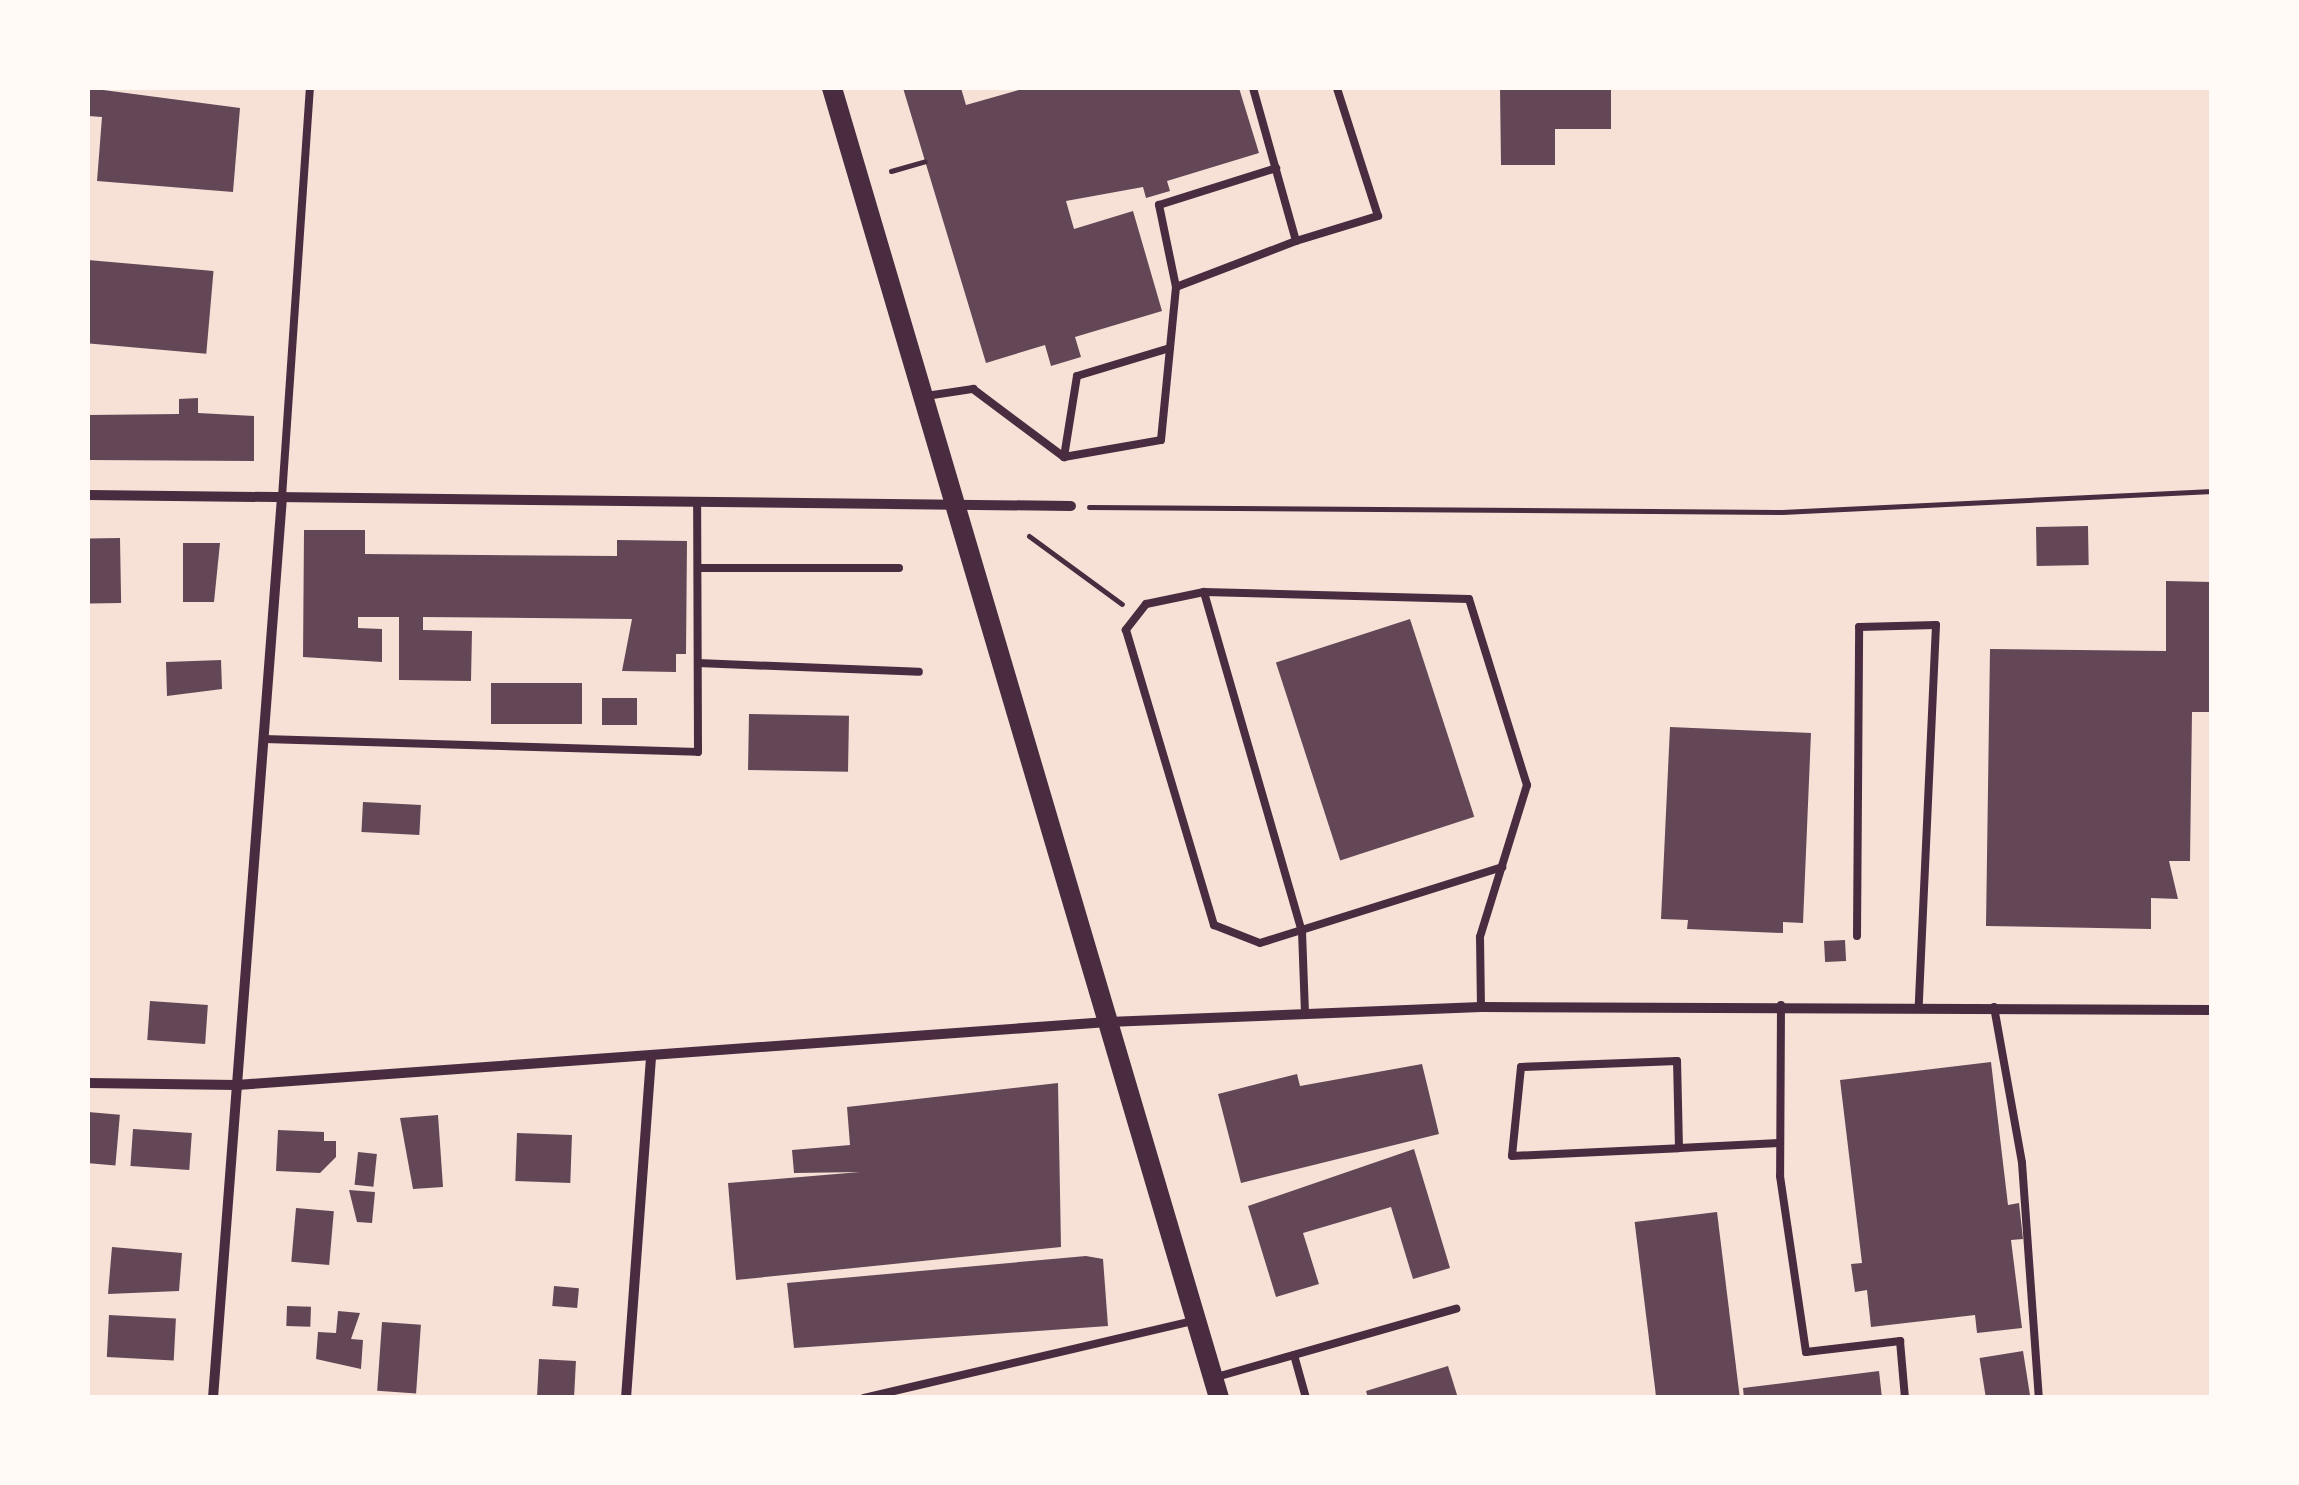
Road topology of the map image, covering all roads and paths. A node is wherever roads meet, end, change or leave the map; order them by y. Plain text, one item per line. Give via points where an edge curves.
1 (310, 88) edge
2 (832, 88) edge
3 (1253, 88) edge
4 (1337, 88) edge
5 (925, 160) dead end
6 (1276, 168) junction
7 (890, 172) dead end
8 (1296, 241) junction
9 (1176, 286) junction
10 (1170, 348) junction
11 (924, 396) junction
12 (1064, 457) junction
13 (2212, 491) edge
14 (88, 495) edge
15 (282, 497) junction
16 (698, 502) junction
17 (956, 506) junction
18 (1071, 506) joint
19 (1029, 536) dead end
20 (698, 568) junction
21 (899, 568) dead end
22 (1204, 592) junction
23 (1124, 606) dead end
24 (698, 662) junction
25 (918, 672) dead end
26 (264, 739) junction
27 (1502, 867) junction
28 (1302, 932) junction
29 (1857, 936) dead end
30 (1780, 1005) junction
31 (1481, 1006) junction
32 (1919, 1006) junction
33 (1994, 1007) junction
34 (2212, 1010) edge
35 (1305, 1013) junction
36 (1108, 1022) junction
37 (650, 1055) junction
38 (88, 1083) edge
39 (237, 1085) junction
40 (1779, 1143) junction
41 (1679, 1148) junction
42 (1456, 1309) dead end
43 (1196, 1320) junction
44 (1294, 1355) junction
45 (1216, 1388) edge
46 (213, 1398) edge
47 (626, 1398) edge
48 (864, 1398) edge
49 (1306, 1398) edge
50 (1905, 1398) edge
51 (2039, 1398) edge

1 - 15 lane
2 - 11 main road
3 - 6 lane
4 - 8 lane via 1378,216
5 - 7 path
6 - 8 lane
6 - 9 lane via 1159,204
8 - 9 lane
9 - 10 lane
10 - 12 lane via 1077,376
10 - 12 lane via 1161,440
11 - 12 lane via 973,389
11 - 17 main road
13 - 18 path via 1782,512
14 - 15 street
15 - 16 street
15 - 26 street
16 - 17 street
16 - 20 lane
17 - 18 street
17 - 36 main road
19 - 23 path
20 - 21 lane
20 - 24 lane
22 - 27 lane via 1469,599 1526,785
22 - 28 lane
22 - 28 lane via 1146,604 1126,630 1128,653 1214,925 1260,943
24 - 25 lane
24 - 26 lane via 698,752
26 - 39 street
27 - 28 lane
27 - 31 lane via 1480,937
28 - 35 lane
29 - 32 lane via 1859,627 1936,625
30 - 31 street
30 - 32 street
30 - 40 lane
31 - 35 street
32 - 33 street
33 - 34 street
33 - 51 lane via 2022,1163
35 - 36 street
36 - 37 street
36 - 43 main road
37 - 39 street
37 - 47 street
38 - 39 street
39 - 46 street
40 - 41 lane
40 - 50 lane via 1806,1352 1900,1341
41 - 41 lane via 1512,1156 1520,1067 1677,1061
42 - 44 lane
43 - 45 main road
43 - 48 lane
44 - 45 lane
44 - 49 lane

